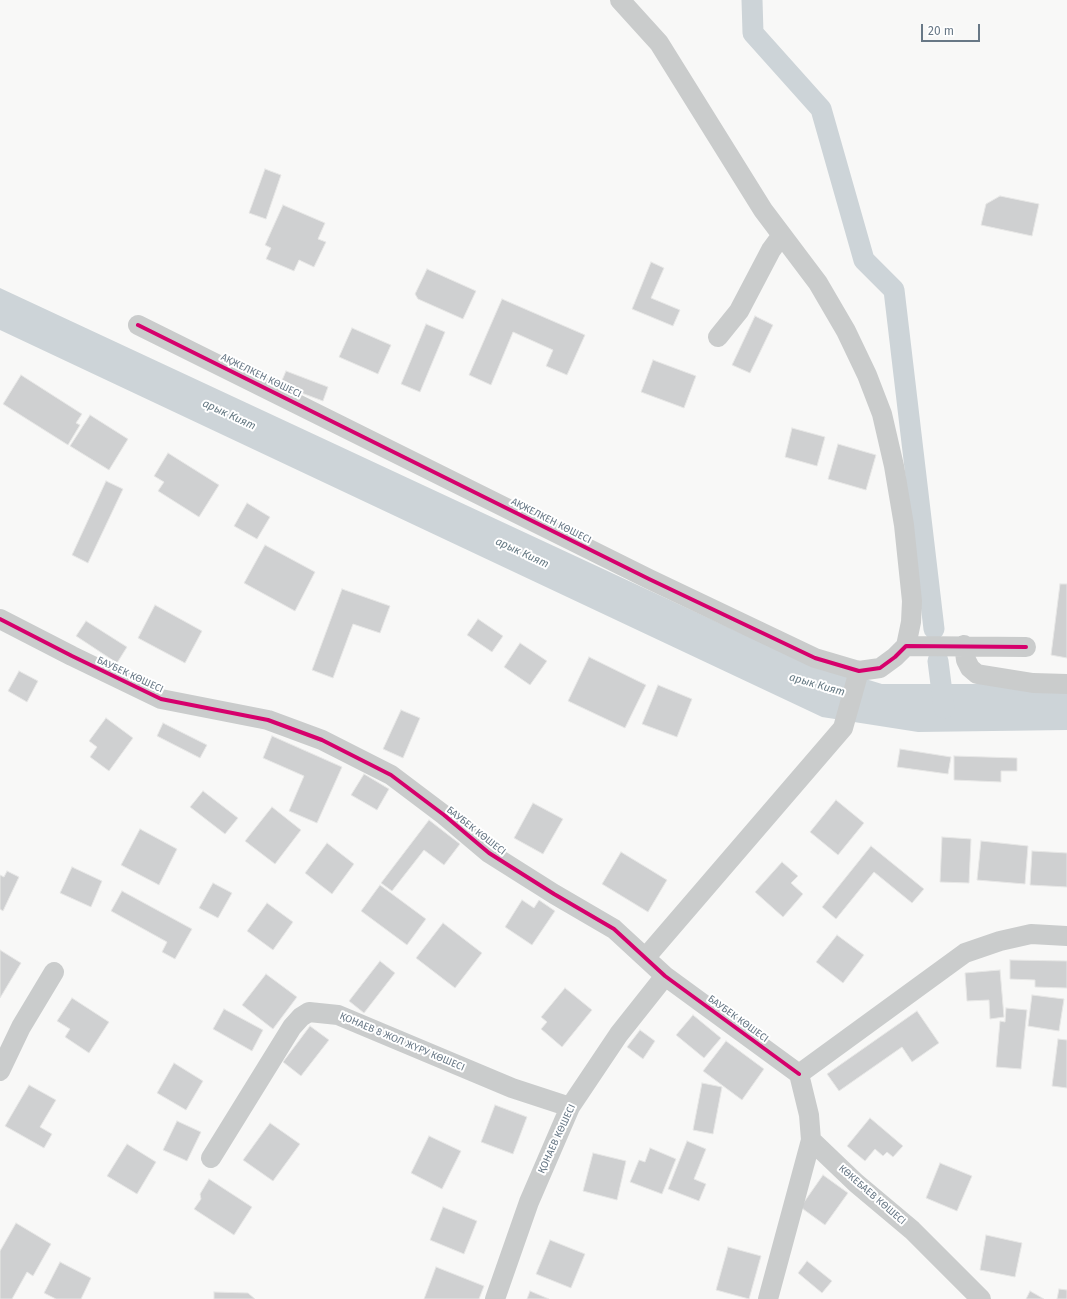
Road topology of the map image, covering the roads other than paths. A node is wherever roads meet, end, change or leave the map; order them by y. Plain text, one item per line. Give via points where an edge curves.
1 (620, 0) edge
2 (782, 235) junction
3 (138, 325) dead end
4 (718, 337) dead end
5 (0, 618) edge
6 (964, 645) junction
7 (906, 646) junction
8 (1026, 647) dead end
9 (859, 672) junction
10 (1067, 684) edge
11 (1067, 936) edge
12 (646, 957) junction
13 (54, 972) dead end
14 (665, 976) junction
15 (0, 1071) edge
16 (799, 1074) junction
17 (570, 1107) junction
18 (811, 1140) junction
19 (211, 1158) dead end
20 (495, 1299) edge
21 (768, 1299) edge
22 (981, 1299) edge

1 - 2 street via 659,43 763,210
2 - 4 street via 771,250 739,311
2 - 7 street via 818,283 846,331 882,414 904,525 912,601
3 - 9 street, АҚЖЕЛКЕН КӨШЕСІ via 649,579 815,658
5 - 12 street, БАУБЕК КӨШЕСІ via 161,699 268,720 322,740 363,760 391,775 489,853 614,929
6 - 7 street
6 - 8 street
6 - 10 street via 966,660 977,674 1032,683
7 - 9 street, АҚЖЕЛКЕН КӨШЕСІ via 880,668
9 - 12 street via 843,728
11 - 16 street via 1031,934 965,952
12 - 14 street, БАУБЕК КӨШЕСІ
13 - 15 street via 21,1027
14 - 16 street, БАУБЕК КӨШЕСІ
14 - 17 street, ҚОНАЕВ КӨШЕСІ via 618,1034
16 - 18 street via 809,1115
17 - 19 street, ҚОНАЕВ 8 ЖОЛ ЖҮРУ КӨШЕСІ via 512,1088 338,1015 309,1012 292,1027
17 - 20 street, ҚОНАЕВ КӨШЕСІ via 529,1202
18 - 21 street
18 - 22 street, КӨКЕБАЕВ КӨШЕСІ via 856,1183 912,1230

